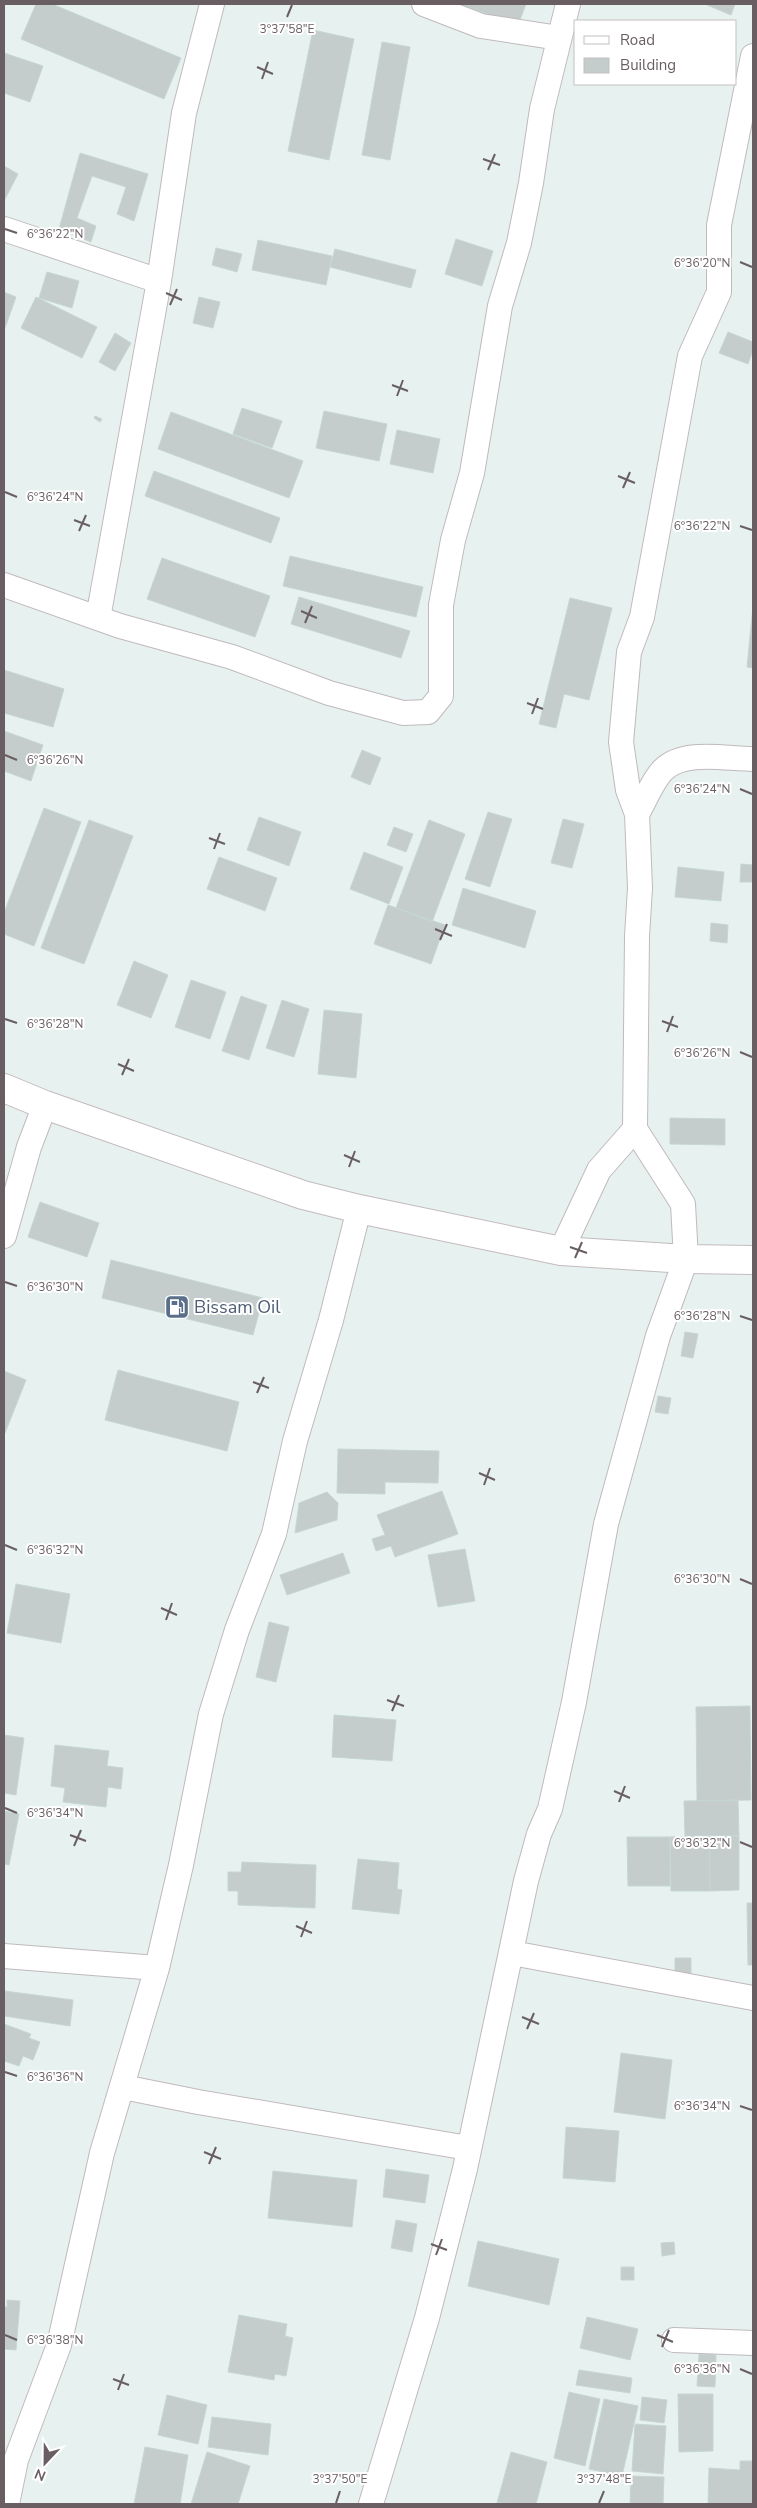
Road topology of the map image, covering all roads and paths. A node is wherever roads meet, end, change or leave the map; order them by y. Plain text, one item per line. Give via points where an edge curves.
1 (212, 4) edge
2 (424, 4) edge
3 (568, 4) edge
4 (559, 38) junction
5 (753, 56) edge
6 (751, 79) edge
7 (4, 229) edge
8 (159, 281) junction
9 (4, 585) edge
10 (98, 618) junction
11 (753, 759) edge
12 (637, 814) junction
13 (4, 1088) edge
14 (45, 1105) junction
15 (635, 1130) junction
16 (359, 1209) junction
17 (4, 1236) edge
18 (561, 1251) junction
19 (686, 1259) junction
20 (753, 1260) edge
21 (512, 1953) junction
22 (4, 1956) edge
23 (157, 1968) junction
24 (753, 1998) edge
25 (123, 2087) junction
26 (468, 2148) junction
27 (674, 2340) dead end
28 (753, 2343) edge
29 (7, 2504) edge
30 (371, 2504) edge

1 - 8 street via 184,113
2 - 4 street via 481,26
3 - 4 street
4 - 10 street via 542,109 519,243 500,306 472,473 453,540 441,605 441,696 428,712 403,714 329,693 232,657
5 - 6 street
6 - 12 street via 719,225 719,292 690,356 644,608 629,652 621,742 628,790
7 - 8 street
8 - 10 street
9 - 10 street
11 - 12 street via 698,757 676,761 662,770
12 - 15 street via 640,888
13 - 14 main road
14 - 16 main road via 303,1195
14 - 17 street via 29,1147
15 - 18 street via 599,1170
15 - 19 street via 683,1204
16 - 18 main road
16 - 23 street via 331,1320 295,1441 274,1534 237,1630 212,1714
18 - 19 main road
19 - 20 main road
19 - 21 street via 658,1336 606,1524 574,1702 550,1809 539,1834 526,1881
21 - 24 street
21 - 26 street
22 - 23 street
23 - 25 street
25 - 26 street
25 - 29 street via 102,2153 59,2345 16,2460
26 - 30 street via 427,2318
27 - 28 street

